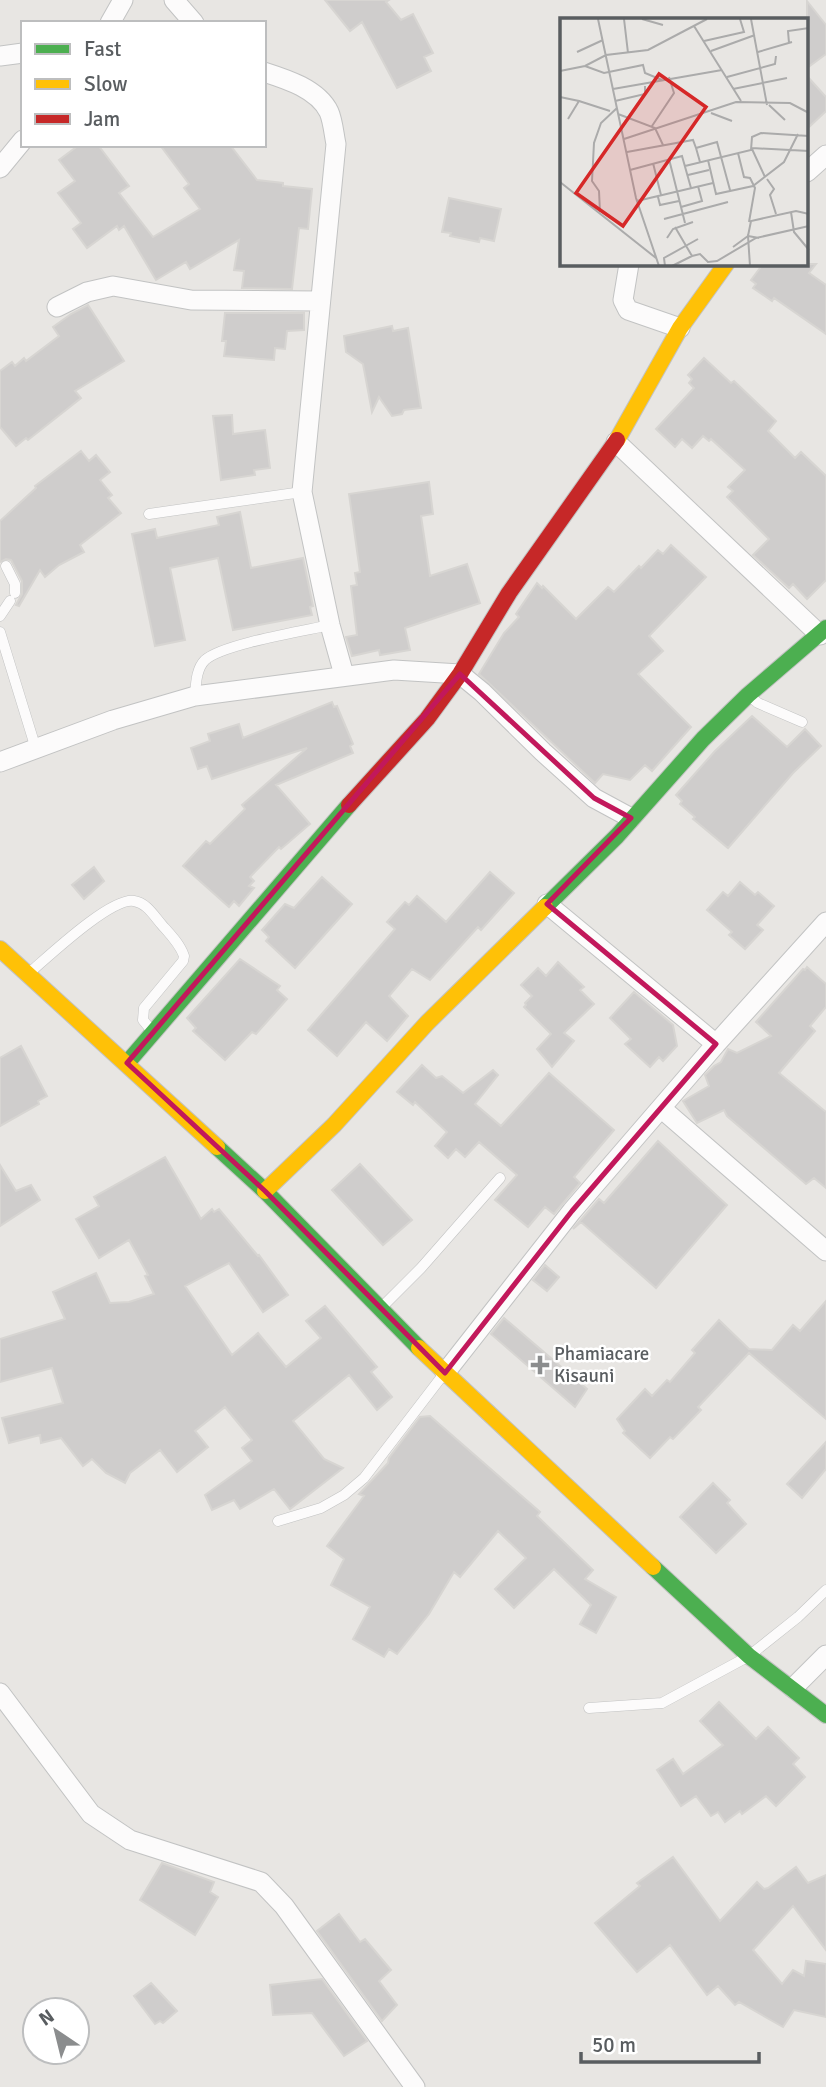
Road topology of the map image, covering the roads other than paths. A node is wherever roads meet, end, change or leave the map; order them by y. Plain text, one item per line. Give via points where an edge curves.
1 (123, 0) edge
2 (174, 0) edge
3 (111, 21) edge
4 (192, 21) edge
5 (21, 53) edge
6 (0, 56) edge
7 (266, 73) edge
8 (21, 142) edge
9 (826, 155) edge
10 (0, 166) edge
11 (808, 171) edge
12 (629, 266) edge
13 (725, 266) edge
14 (319, 301) junction
15 (57, 307) dead end
16 (680, 328) junction
17 (616, 442) junction
18 (302, 492) junction
19 (149, 514) dead end
20 (6, 566) dead end
21 (0, 616) edge
22 (330, 625) junction
23 (823, 631) edge
24 (0, 632) edge
25 (460, 674) junction
26 (344, 675) junction
27 (748, 695) junction
28 (195, 696) junction
29 (802, 722) dead end
30 (37, 749) junction
31 (0, 762) edge
32 (631, 818) junction
33 (547, 904) junction
34 (823, 932) edge
35 (0, 949) edge
36 (28, 974) junction
37 (152, 1031) junction
38 (716, 1044) junction
39 (127, 1063) junction
40 (661, 1108) junction
41 (500, 1178) dead end
42 (265, 1191) junction
43 (826, 1251) edge
44 (379, 1310) junction
45 (444, 1373) junction
46 (278, 1521) dead end
47 (826, 1590) edge
48 (826, 1655) edge
49 (749, 1656) junction
50 (793, 1688) junction
51 (0, 1693) edge
52 (589, 1708) dead end
53 (826, 1715) edge
54 (415, 2087) edge

1 - 3 street
2 - 4 street
5 - 6 street
7 - 14 street via 316,96 329,112 335,144
8 - 10 street
9 - 11 street
12 - 16 street via 623,300 628,310
13 - 16 street
14 - 15 street via 191,300 113,286 87,292
14 - 18 street
16 - 17 street
17 - 23 street
17 - 25 street via 509,593
18 - 19 lane
18 - 22 street
20 - 21 lane via 15,584
22 - 26 street
22 - 28 lane via 222,650 204,661 197,674
23 - 27 street
24 - 30 lane
25 - 26 street via 394,670
25 - 32 street via 594,798
25 - 37 street via 427,719
26 - 28 street
27 - 29 lane
27 - 32 street
28 - 30 street
30 - 31 street
32 - 33 street
33 - 38 street
33 - 42 street
34 - 38 street
35 - 36 street
36 - 37 lane via 108,908 124,901 146,905 184,956 144,1008 143,1020
36 - 39 street
37 - 39 street
38 - 40 street
39 - 42 street
40 - 43 street
40 - 45 street via 572,1210
41 - 44 lane
42 - 44 street
44 - 45 street
45 - 46 lane via 364,1478 321,1508
45 - 49 street
47 - 49 lane
48 - 50 street
49 - 50 street
49 - 52 lane via 662,1703
50 - 53 street
51 - 54 street via 91,1814 130,1840 261,1882 284,1906

